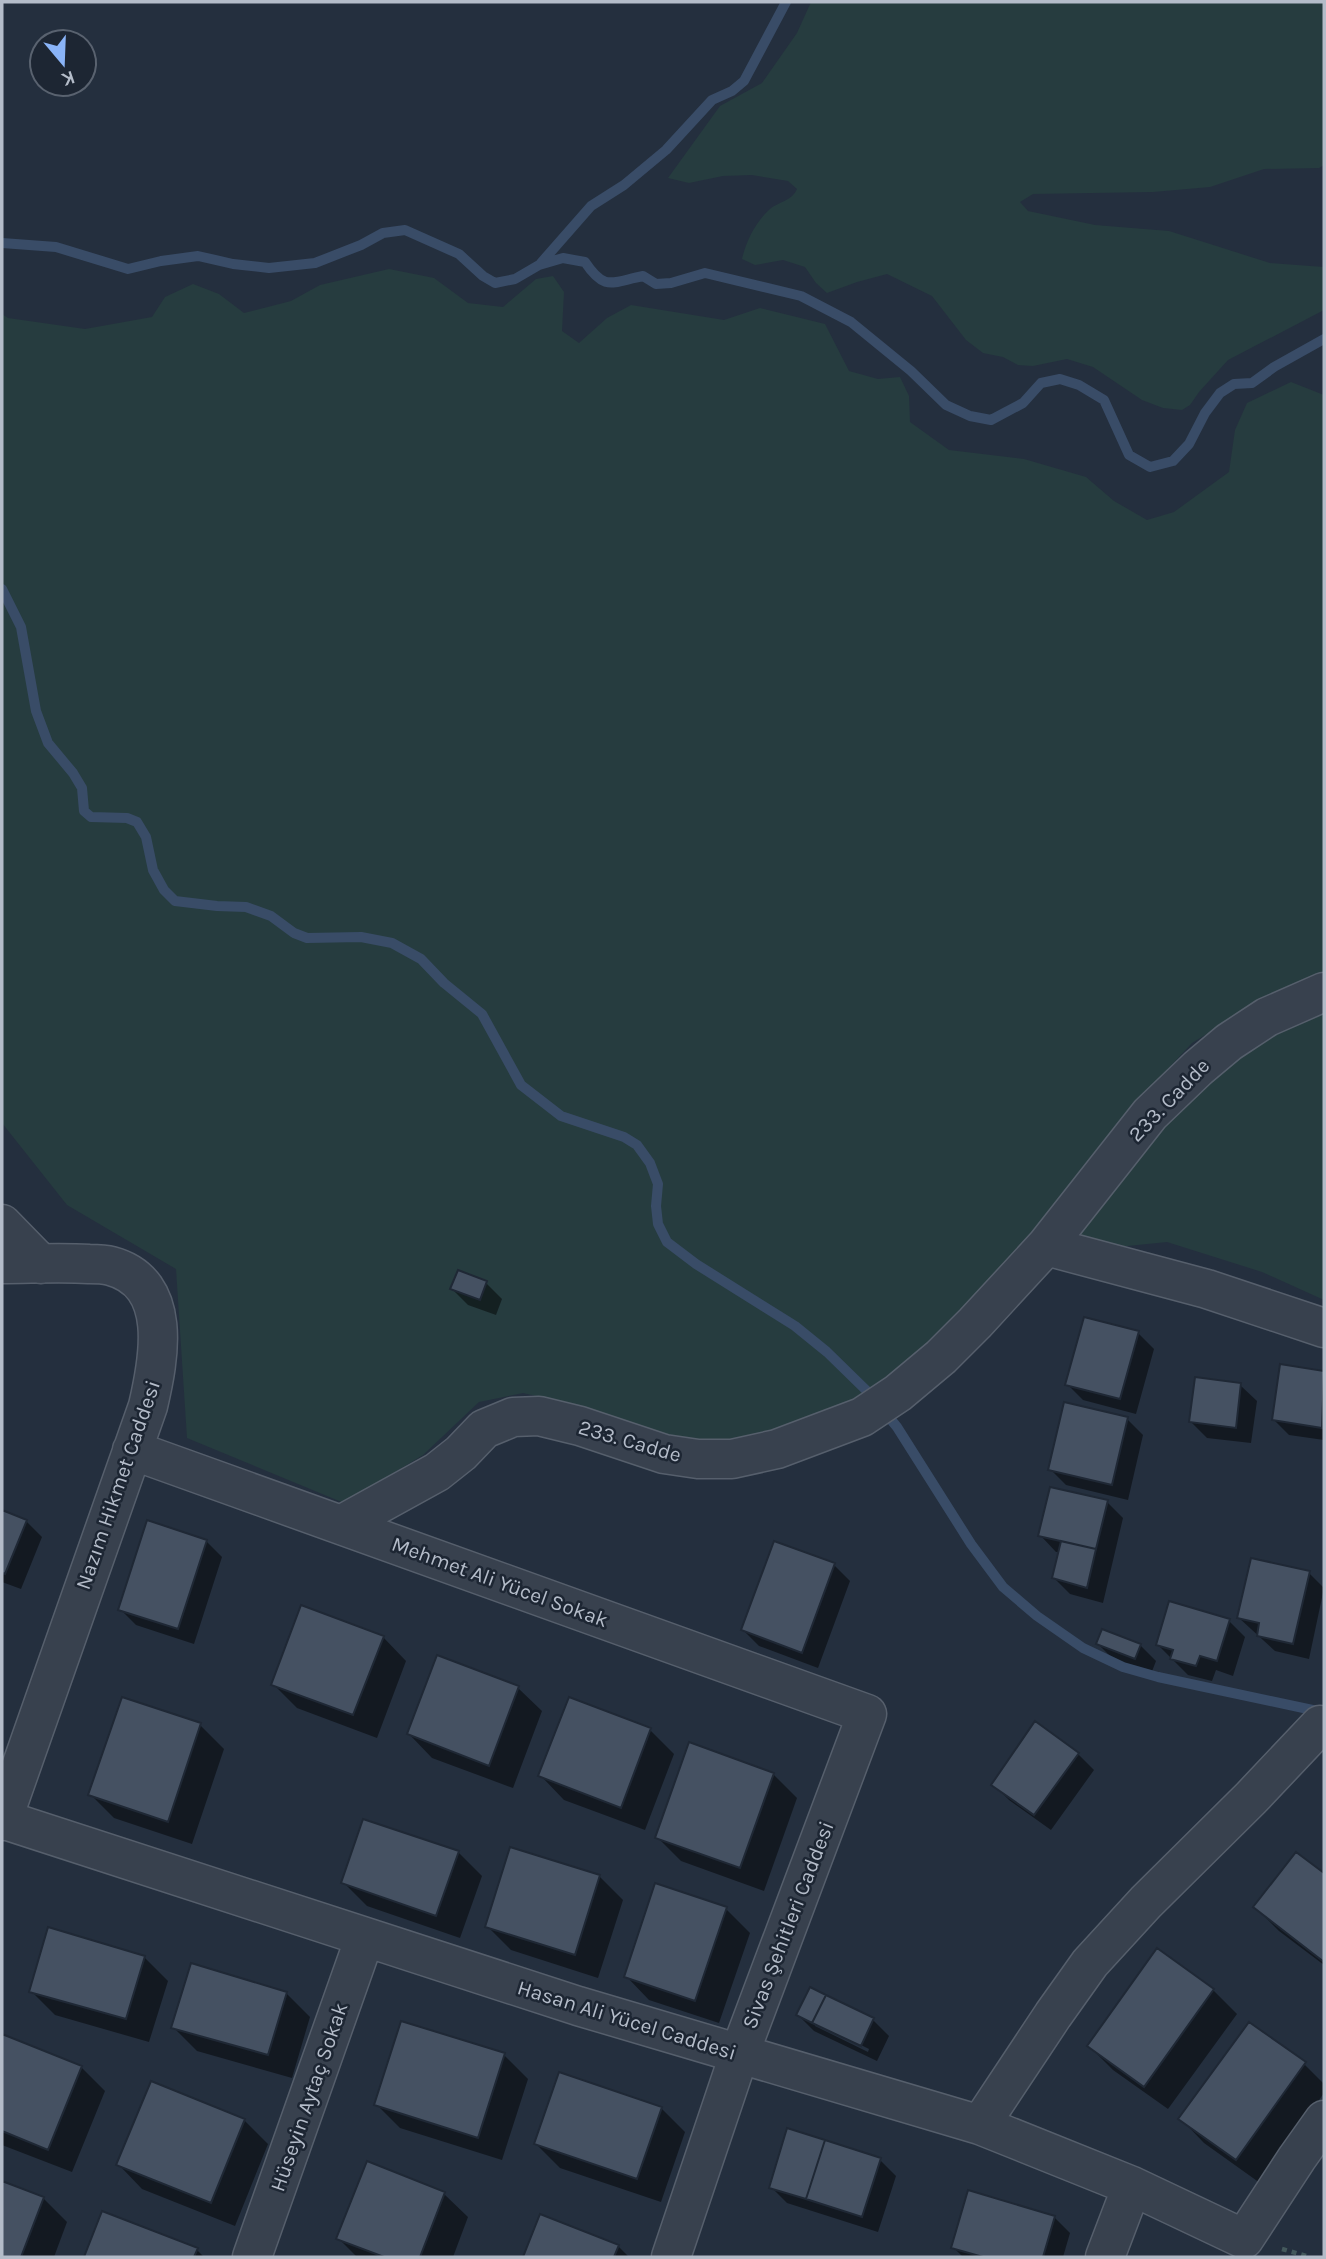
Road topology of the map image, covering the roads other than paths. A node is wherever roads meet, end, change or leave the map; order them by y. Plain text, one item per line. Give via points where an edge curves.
1 (1324, 992) edge
2 (2, 1224) edge
3 (1046, 1246) junction
4 (41, 1264) junction
5 (2, 1265) edge
6 (1324, 1328) edge
7 (132, 1450) junction
8 (341, 1525) junction
9 (867, 1714) joint
10 (1320, 1726) dead end
11 (2, 1820) edge
12 (365, 1937) junction
13 (739, 2055) junction
14 (1324, 2120) edge
15 (980, 2125) junction
16 (1132, 2186) junction
17 (252, 2257) edge
18 (671, 2257) edge
19 (1105, 2257) edge

1 - 3 street, 233. Cadde via 1267,1017 1198,1068 1150,1114
2 - 4 street
3 - 6 street via 1207,1289
3 - 8 street, 233. Cadde via 967,1331 915,1379 862,1417 777,1449 732,1459 664,1454 553,1419 513,1417 484,1429 437,1472
4 - 5 street, Nazım Hikmet Caddesi
4 - 7 street, Nazım Hikmet Caddesi via 120,1269 144,1288 156,1310 156,1371
7 - 8 street, Mehmet Ali Yücel Sokak
7 - 11 street, Nazım Hikmet Caddesi
8 - 9 street, Mehmet Ali Yücel Sokak
9 - 13 street, Sivas Şehitleri Caddesi
10 - 15 street via 1090,1964
11 - 12 street, Hasan Ali Yücel Caddesi
12 - 13 street, Hasan Ali Yücel Caddesi
12 - 17 street, Hüseyin Aytaç Sokak
13 - 15 street, Hasan Ali Yücel Caddesi
13 - 18 street, Sivas Şehitleri Caddesi
14 - 16 street, Hasan Ali Yücel Caddesi via 1244,2239
15 - 16 street, Hasan Ali Yücel Caddesi
16 - 19 street

